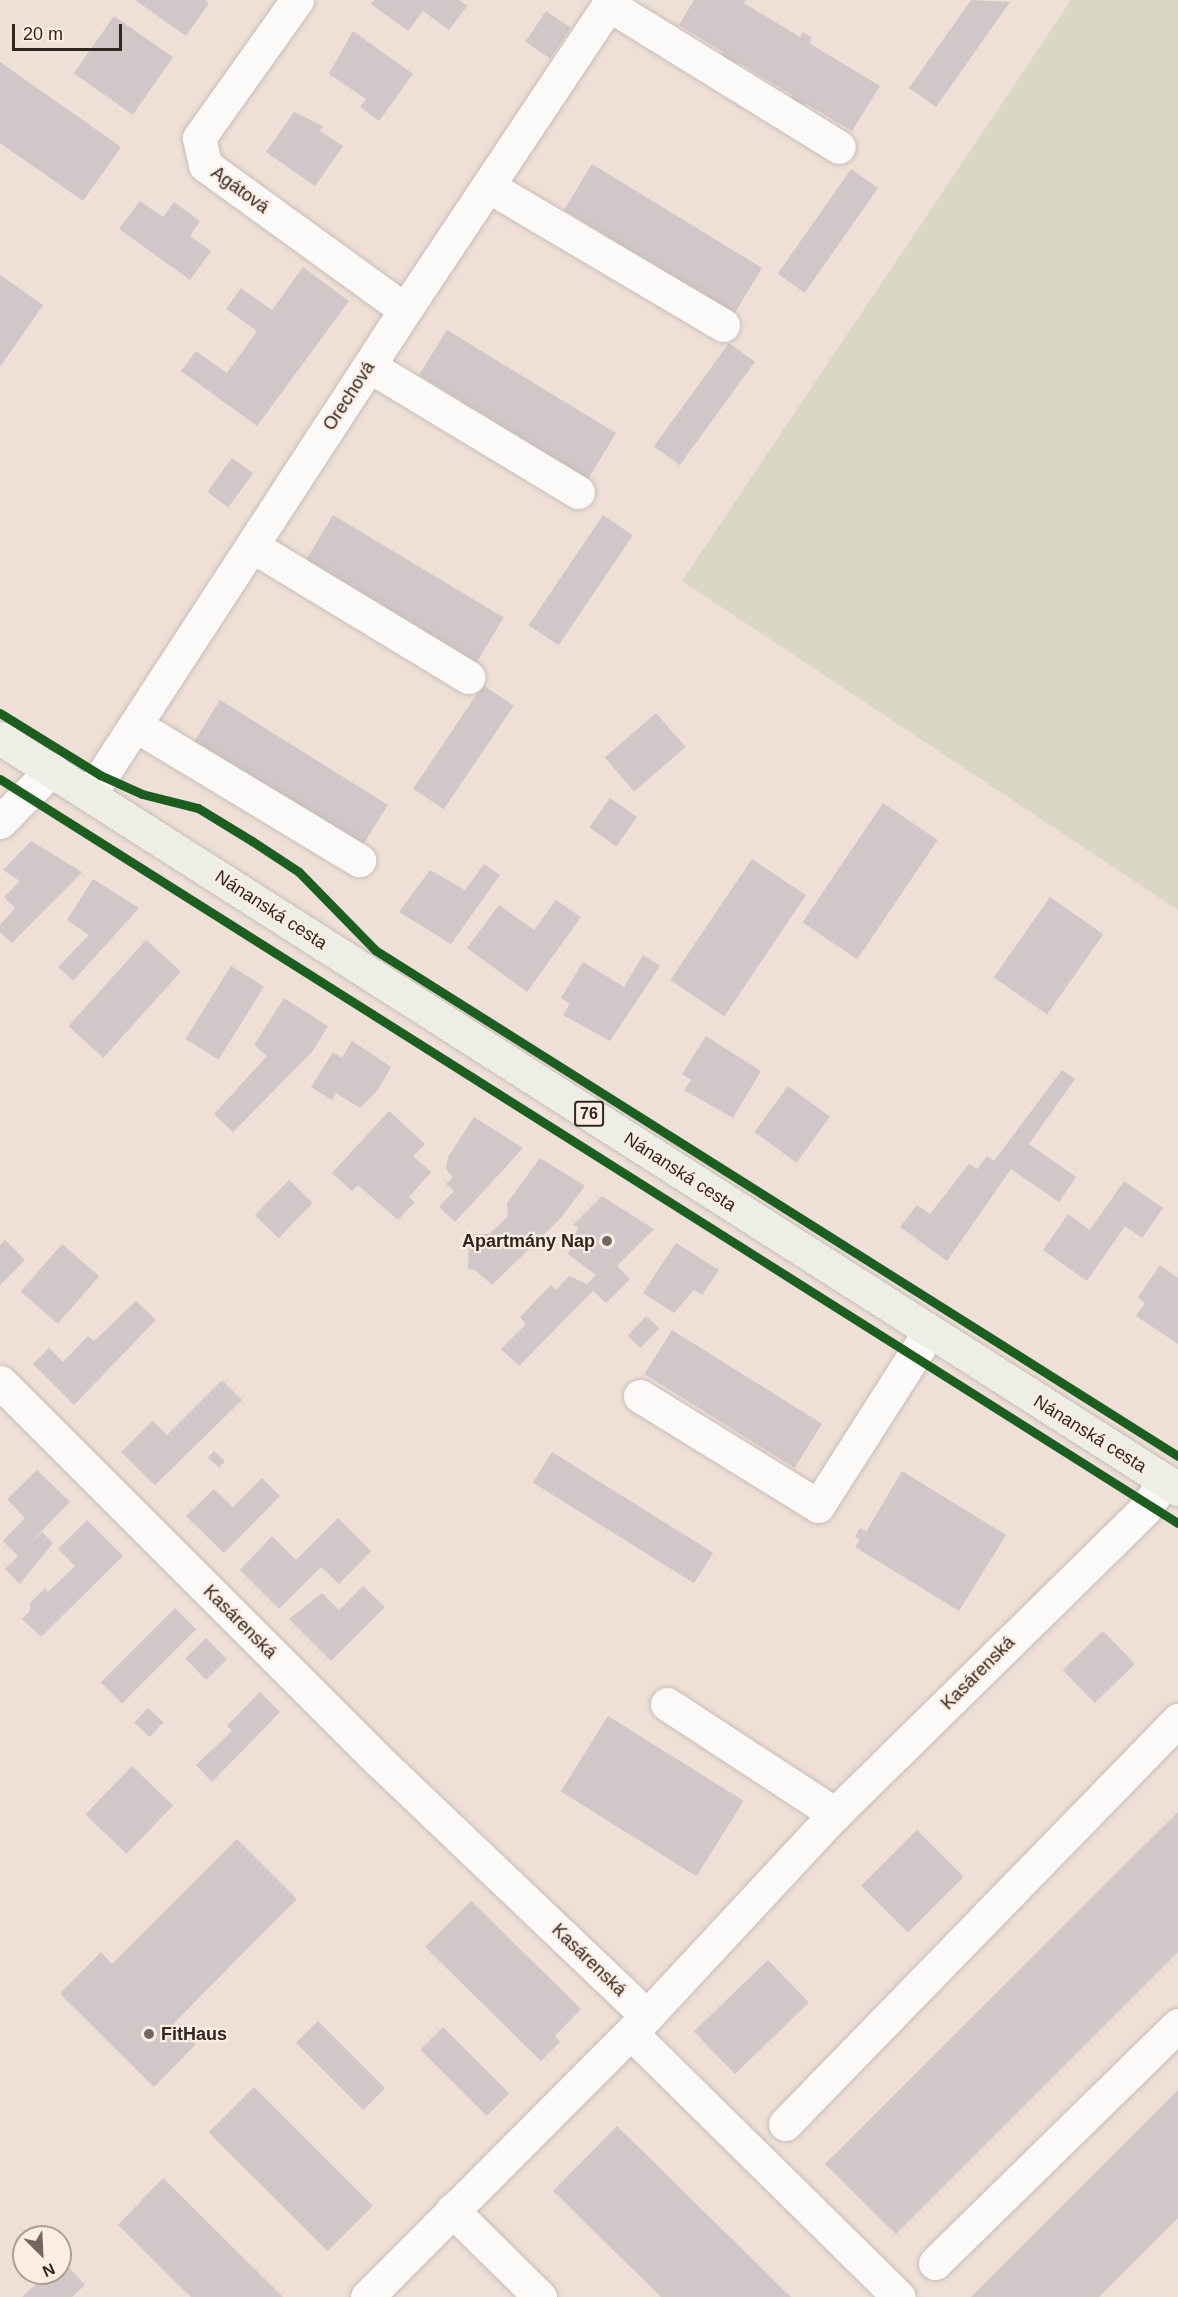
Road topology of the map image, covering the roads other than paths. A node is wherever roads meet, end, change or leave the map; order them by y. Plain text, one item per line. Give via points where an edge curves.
1 (297, 0) edge
2 (610, 2) edge
3 (839, 147) dead end
4 (488, 186) junction
5 (405, 310) junction
6 (723, 325) dead end
7 (369, 366) junction
8 (578, 492) dead end
9 (252, 546) junction
10 (468, 677) dead end
11 (135, 725) junction
12 (0, 738) edge
13 (52, 769) junction
14 (90, 794) junction
15 (0, 822) edge
16 (358, 860) dead end
17 (929, 1332) junction
18 (0, 1382) edge
19 (640, 1396) dead end
20 (1171, 1485) edge
21 (667, 1704) dead end
22 (1178, 1720) edge
23 (835, 1814) junction
24 (639, 2024) junction
25 (1178, 2025) edge
26 (785, 2124) dead end
27 (452, 2210) junction
28 (935, 2263) dead end
29 (367, 2297) edge
30 (540, 2297) edge
31 (899, 2297) edge

1 - 5 street, Agátová via 199,138 205,165
2 - 3 street
2 - 4 street, Orechová
4 - 5 street, Orechová
4 - 6 street
5 - 7 street, Orechová
7 - 8 street
7 - 9 street, Orechová
9 - 10 street
9 - 11 street, Orechová
11 - 14 street, Orechová
11 - 16 street
12 - 13 main road, Nánanská cesta / 76
13 - 14 main road, Nánanská cesta / 76
13 - 15 street
14 - 17 main road, Nánanská cesta / 76
17 - 19 street via 818,1506
17 - 20 main road, Nánanská cesta / 76
18 - 24 street, Kasárenská
20 - 23 street, Kasárenská
21 - 23 street
22 - 26 street
23 - 24 street, Kasárenská
24 - 27 street
24 - 31 street
25 - 28 street
27 - 29 street
27 - 30 street

